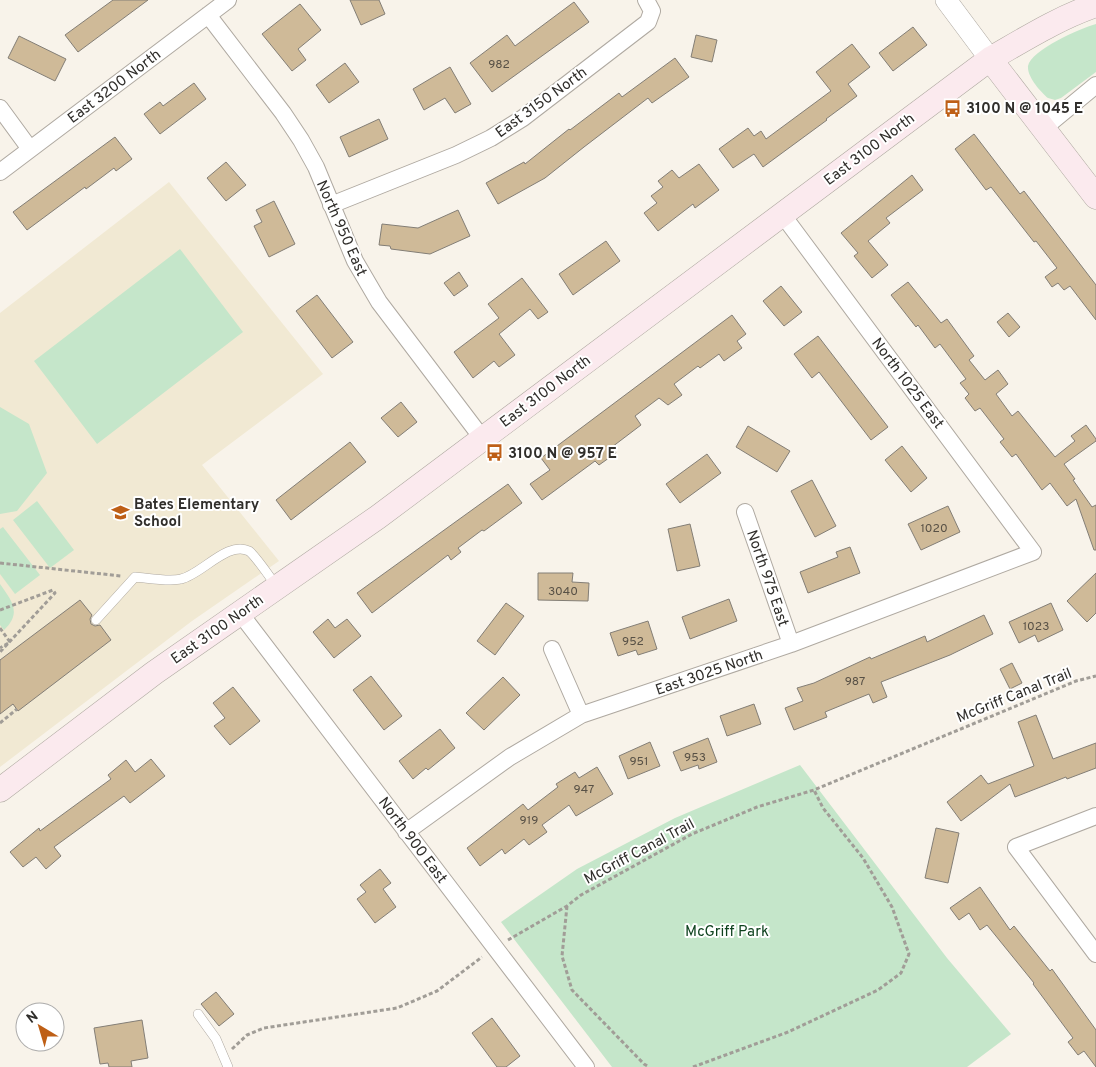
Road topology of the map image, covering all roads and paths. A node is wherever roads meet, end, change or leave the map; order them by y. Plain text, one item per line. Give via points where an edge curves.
1 (228, 0) edge
2 (946, 0) edge
3 (1096, 5) edge
4 (649, 6) edge
5 (208, 14) junction
6 (990, 59) junction
7 (1096, 85) edge
8 (0, 108) edge
9 (1044, 128) junction
10 (30, 149) junction
11 (0, 172) edge
12 (1096, 197) edge
13 (331, 205) junction
14 (782, 214) junction
15 (482, 438) junction
16 (745, 512) dead end
17 (1033, 552) joint
18 (0, 563) edge
19 (135, 577) junction
20 (277, 588) junction
21 (0, 610) edge
22 (240, 614) junction
23 (96, 620) dead end
24 (0, 628) edge
25 (10, 642) junction
26 (791, 644) junction
27 (0, 648) edge
28 (552, 649) dead end
29 (0, 652) edge
30 (1096, 676) edge
31 (17, 709) dead end
32 (581, 715) junction
33 (0, 723) edge
34 (0, 790) edge
35 (814, 790) junction
36 (1096, 816) edge
37 (406, 832) junction
38 (567, 906) junction
39 (494, 948) junction
40 (1096, 954) edge
41 (198, 1014) dead end
42 (224, 1056) junction
43 (228, 1067) edge
44 (586, 1067) edge
45 (649, 1067) edge
46 (693, 1067) edge

1 - 5 street, East 3200 North
2 - 6 street
3 - 6 main road, East 3100 North via 1046,26
4 - 13 street, East 3150 North via 648,22 497,135
5 - 10 street, East 3200 North
5 - 13 street, North 950 East via 301,140
6 - 9 main road
6 - 14 main road, East 3100 North
7 - 9 street
8 - 10 street
9 - 12 main road
10 - 11 street, East 3200 North
13 - 15 street, North 950 East via 354,261 380,302
14 - 15 main road, East 3100 North
14 - 17 street, North 1025 East
15 - 20 main road, East 3100 North
16 - 26 street, North 975 East
17 - 26 street, East 3025 North
18 - 19 path
19 - 20 lane via 179,580 228,551 241,549 250,552
19 - 23 lane
20 - 22 main road, East 3100 North
21 - 25 path via 53,590 55,593
22 - 34 main road, East 3100 North via 154,673
22 - 37 street, North 900 East
24 - 25 path
25 - 27 path
25 - 29 path
26 - 32 street, East 3025 North
28 - 32 street
30 - 35 path, McGriff Canal Trail via 1076,681
31 - 33 path
32 - 37 street, East 3025 North via 510,757
35 - 38 path, McGriff Canal Trail via 757,807 692,834 581,895
35 - 46 path via 823,808 863,858 892,906 909,954 901,973 878,990 788,1032
36 - 40 street via 1016,848
37 - 39 street, North 900 East
38 - 39 path, McGriff Canal Trail
38 - 45 path via 562,956 572,990
39 - 42 path, McGriff Canal Trail via 437,991 397,1008 264,1028 246,1035
39 - 44 street, North 900 East
41 - 42 lane
42 - 43 lane

